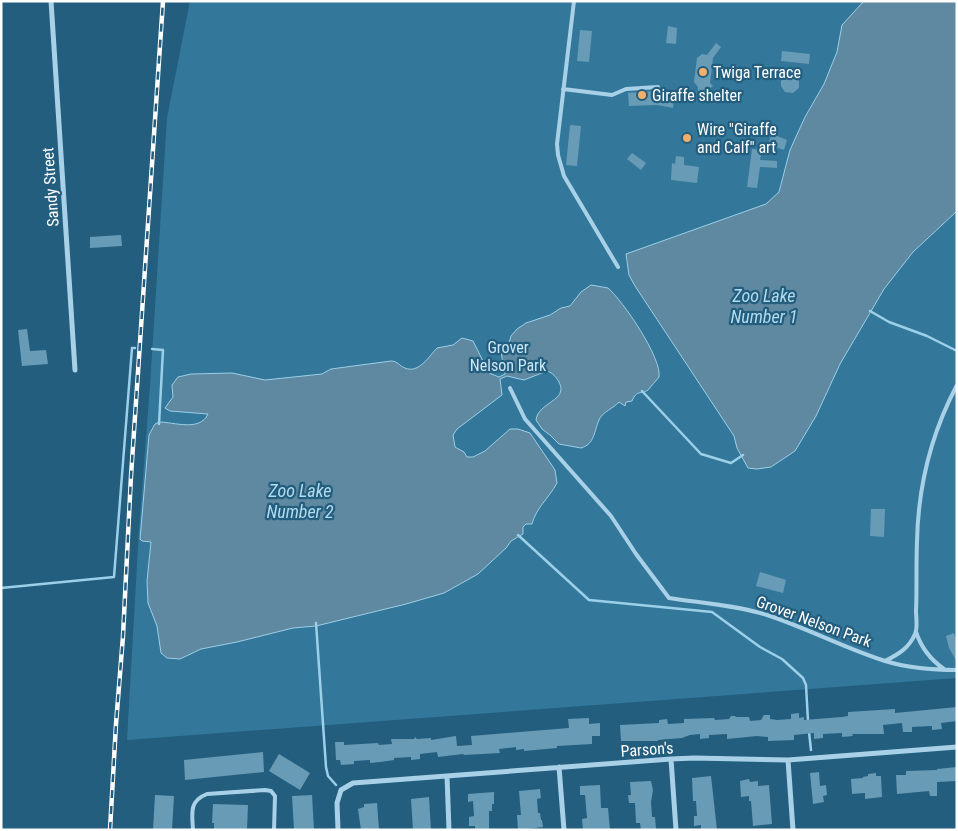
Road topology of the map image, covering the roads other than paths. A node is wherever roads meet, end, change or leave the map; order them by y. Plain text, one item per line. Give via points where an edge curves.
1 (51, 1) edge
2 (574, 1) edge
3 (658, 87) dead end
4 (563, 89) junction
5 (618, 267) dead end
6 (75, 370) dead end
7 (957, 385) edge
8 (510, 388) dead end
9 (916, 632) junction
10 (885, 661) junction
11 (946, 670) junction
12 (957, 670) edge
13 (957, 747) edge
14 (671, 760) junction
15 (788, 760) junction
16 (559, 767) junction
17 (447, 776) junction
18 (192, 830) edge
19 (274, 830) edge
20 (338, 830) edge
21 (449, 830) edge
22 (564, 830) edge
23 (676, 830) edge
24 (793, 830) edge

1 - 6 street, Sandy Street
2 - 4 lane
3 - 4 lane via 626,89 612,95
4 - 5 lane via 557,144 560,166
7 - 9 lane via 942,414 924,476 918,514
8 - 10 lane, Grover Nelson Park via 525,419 611,516 669,598 764,614
9 - 10 lane, Grover Nelson Park via 909,646
9 - 11 lane via 936,664
10 - 11 lane, Grover Nelson Park
11 - 12 lane, Grover Nelson Park
13 - 15 street, Parson's
14 - 15 street, Parson's
14 - 16 street, Parson's
14 - 23 street
15 - 24 street
16 - 17 street, Parson's
16 - 22 street
17 - 20 street, Parson's via 353,783 341,790 337,803
17 - 21 street
18 - 19 lane via 192,812 199,797 265,790 275,796

